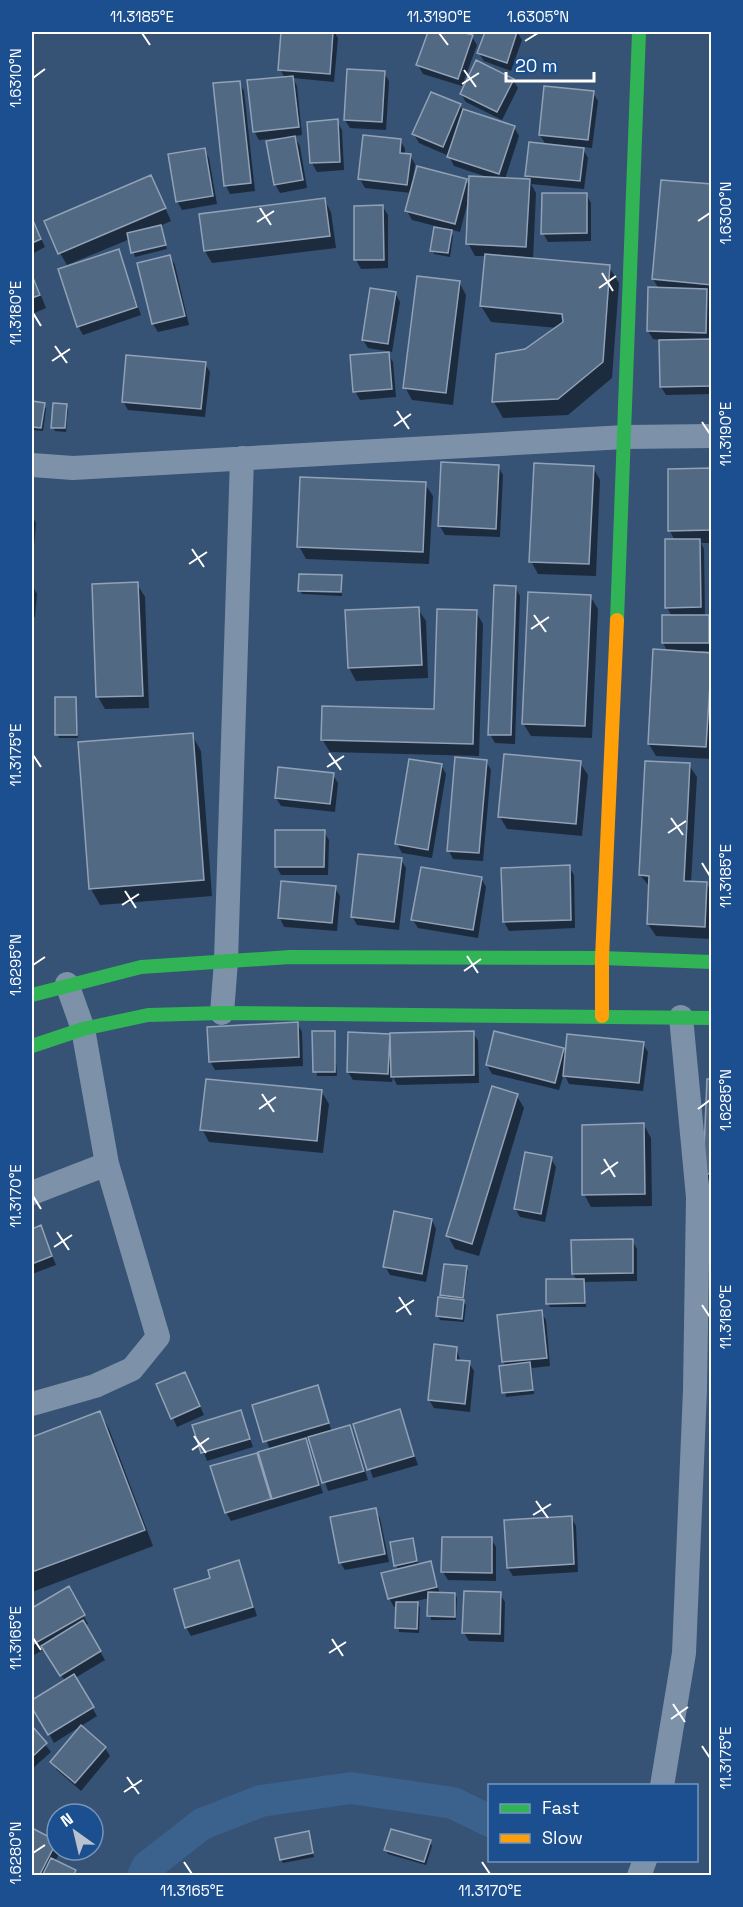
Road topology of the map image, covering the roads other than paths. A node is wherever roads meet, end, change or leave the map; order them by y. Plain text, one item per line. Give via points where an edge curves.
1 (639, 32) edge
2 (711, 436) edge
3 (625, 437) junction
4 (242, 458) junction
5 (32, 465) edge
6 (602, 958) junction
7 (226, 961) junction
8 (711, 962) edge
9 (67, 984) junction
10 (32, 995) edge
11 (222, 1012) junction
12 (602, 1016) junction
13 (681, 1017) junction
14 (711, 1018) edge
15 (83, 1029) junction
16 (32, 1046) edge
17 (108, 1164) junction
18 (32, 1193) edge
19 (32, 1404) edge
20 (662, 1784) edge

1 - 3 main road
2 - 3 street
3 - 4 street
3 - 6 main road
4 - 5 street via 73,468
4 - 7 street
6 - 7 main road via 290,957
6 - 8 main road
6 - 12 main road
7 - 9 main road via 141,967
7 - 11 street
9 - 10 main road
9 - 15 street
11 - 12 main road
11 - 15 main road via 148,1015
12 - 13 main road
13 - 14 main road
13 - 20 street via 698,1197 695,1390 684,1653
15 - 16 main road
15 - 17 street
17 - 18 street
17 - 19 street via 158,1337 132,1369 95,1386

